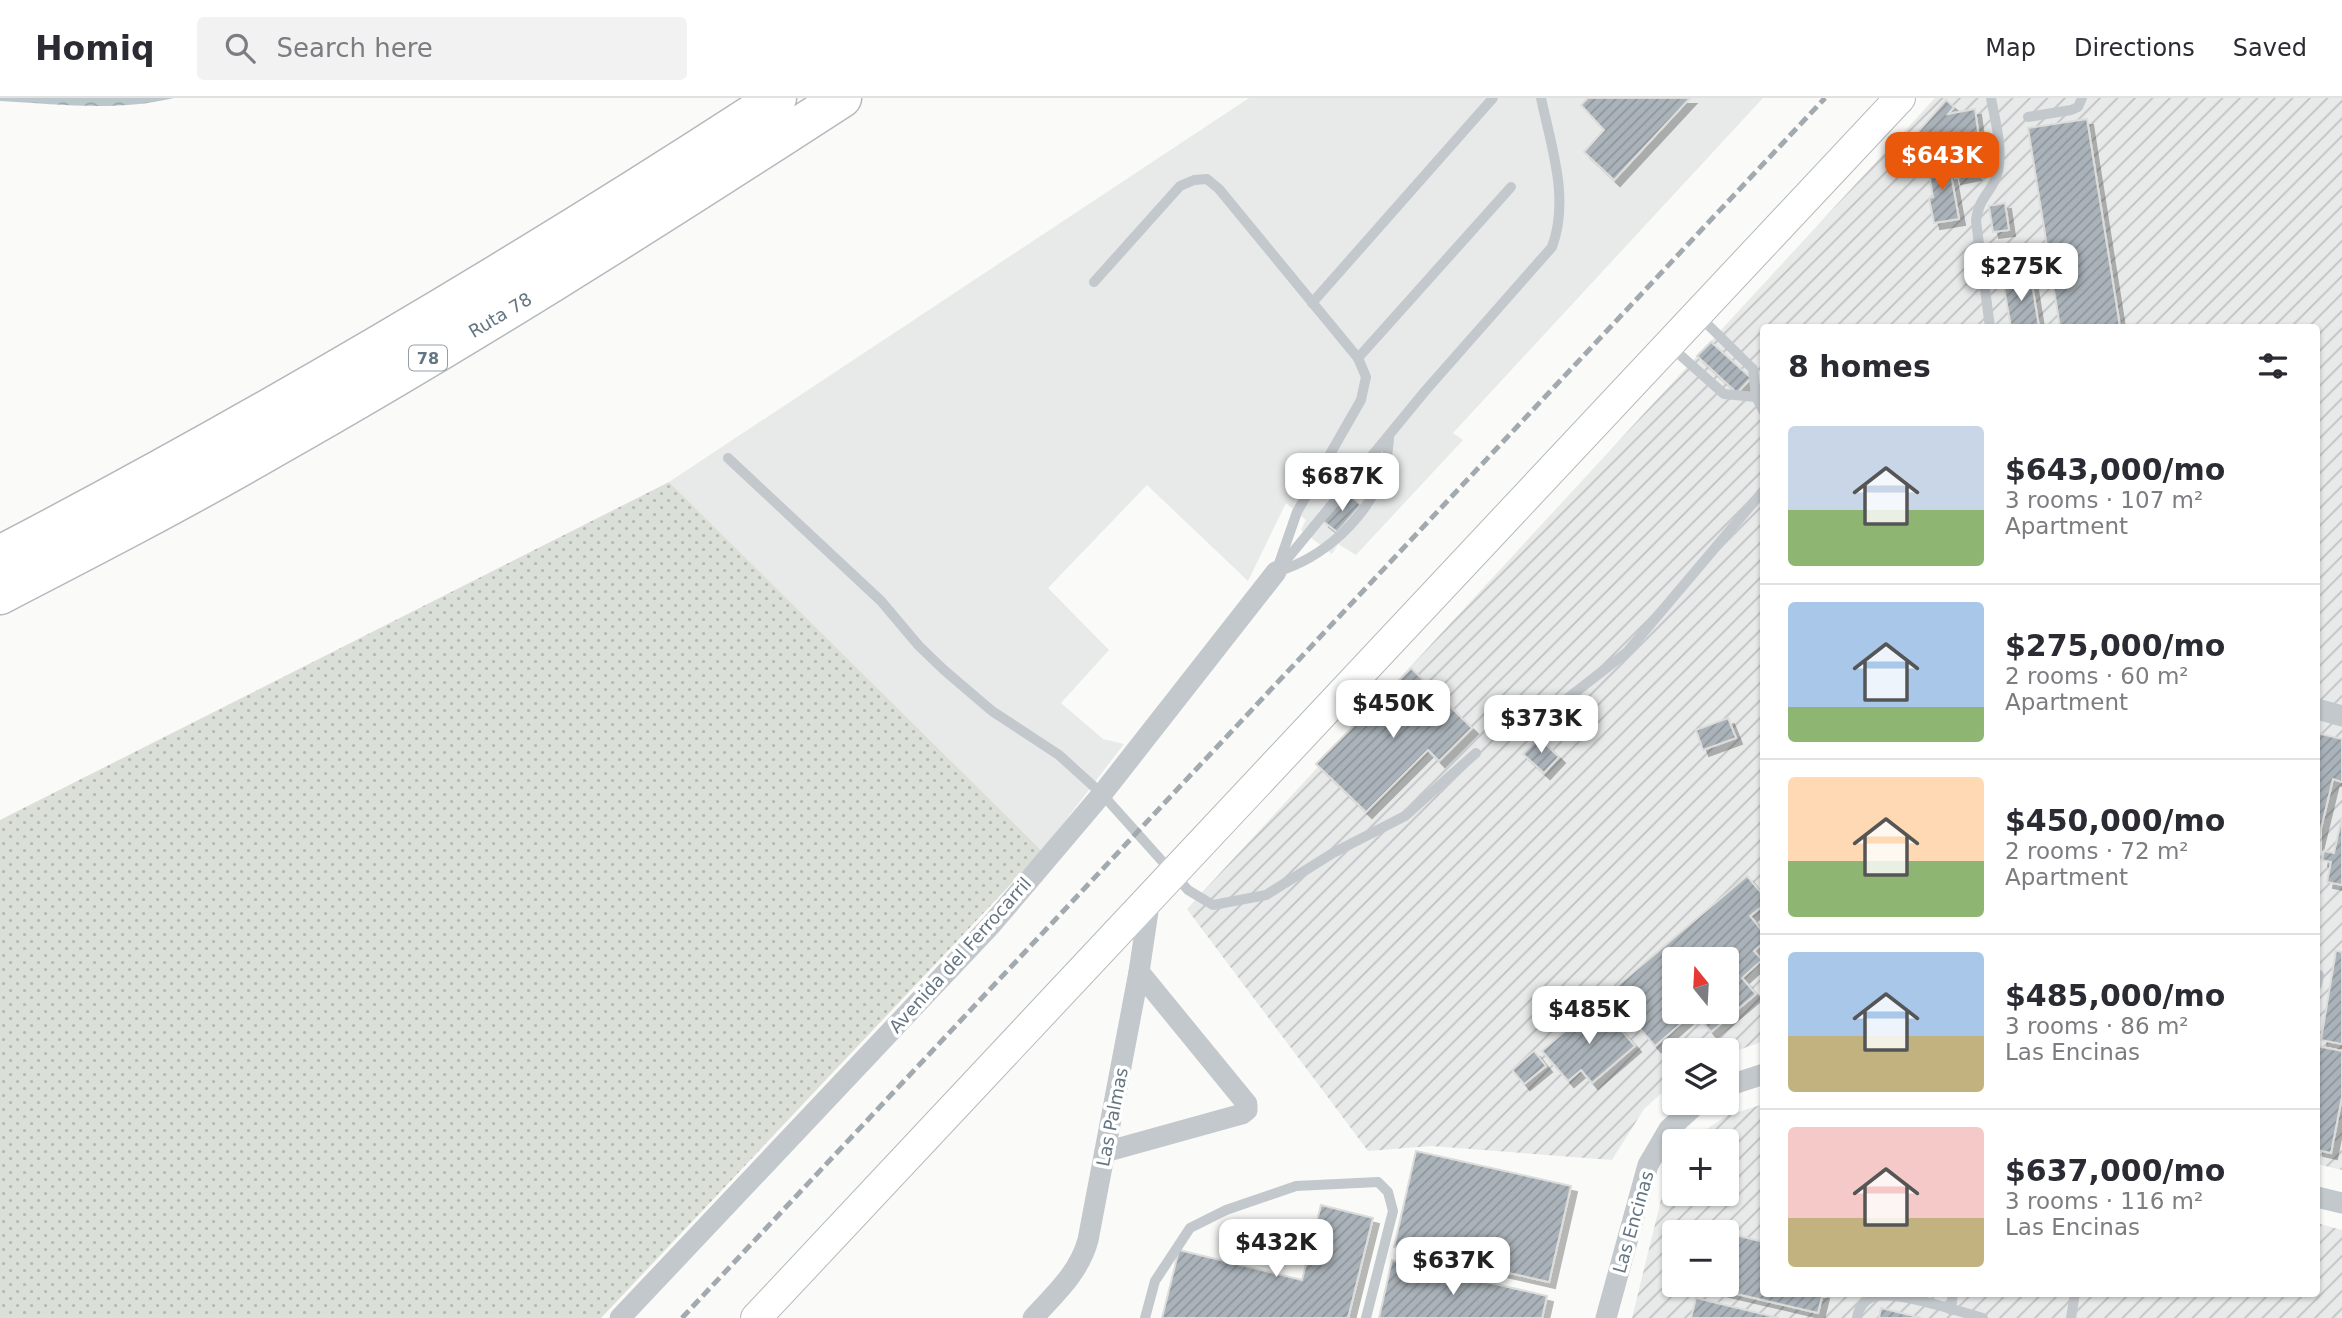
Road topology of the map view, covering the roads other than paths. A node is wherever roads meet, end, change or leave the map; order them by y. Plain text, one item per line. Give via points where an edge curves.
1 (777, 98) edge
2 (842, 98) edge
3 (1493, 98) edge
4 (1541, 98) edge
5 (1900, 98) edge
6 (1991, 98) edge
7 (2082, 98) edge
8 (2028, 117) dead end
9 (1511, 187) dead end
10 (1094, 282) dead end
11 (1312, 303) junction
12 (1697, 314) junction
13 (1990, 324) edge
14 (1668, 345) junction
15 (1359, 358) junction
16 (1756, 397) junction
17 (1760, 404) edge
18 (1390, 436) junction
19 (728, 458) dead end
20 (1760, 495) edge
21 (0, 555) edge
22 (1276, 572) junction
23 (0, 595) edge
24 (2320, 710) edge
25 (2342, 716) edge
26 (1541, 719) dead end
27 (1476, 753) dead end
28 (1102, 794) junction
29 (1174, 873) junction
30 (1150, 898) junction
31 (1139, 972) junction
32 (1760, 1075) edge
33 (1739, 1082) edge
34 (1685, 1115) edge
35 (1105, 1152) junction
36 (2320, 1198) edge
37 (2342, 1203) edge
38 (1872, 1297) edge
39 (1900, 1297) edge
40 (1953, 1297) edge
41 (2074, 1297) edge
42 (1951, 1310) junction
43 (620, 1318) edge
44 (756, 1318) edge
45 (1033, 1318) edge
46 (1145, 1318) edge
47 (1366, 1318) edge
48 (1606, 1318) edge
49 (1857, 1318) edge
50 (1983, 1318) edge
51 (2071, 1318) edge

1 - 21 highway, Ruta 78 / 78 via 328,377
2 - 23 highway, Ruta 78 / 78 via 632,234 386,383 268,452
3 - 11 lane
4 - 18 lane via 1559,186 1559,219 1552,247
5 - 12 main road
6 - 13 lane via 1998,172 1977,207 1976,221
7 - 8 lane via 2071,110
9 - 15 lane
10 - 11 lane via 1180,186 1207,179
11 - 15 lane
12 - 14 main road
12 - 16 lane via 1753,369
14 - 16 lane via 1724,394
14 - 29 main road
15 - 22 lane via 1366,377 1361,400 1297,512
16 - 17 lane
18 - 22 lane
18 - 22 lane via 1377,488 1353,521 1321,550
19 - 28 lane via 881,601 944,670 992,711 1059,755
20 - 26 lane via 1627,652
22 - 28 street, Avenida del Ferrocarril
24 - 25 street
27 - 29 lane via 1405,816 1266,895 1213,905 1188,890
28 - 29 lane
28 - 43 street, Avenida del Ferrocarril via 991,925
29 - 30 main road
30 - 31 street, Las Palmas
30 - 44 main road
31 - 35 street, Las Palmas
31 - 35 street via 1247,1104 1247,1110
32 - 33 street
34 - 48 street, Las Encinas via 1669,1129 1648,1165
35 - 45 street, Las Palmas via 1084,1253 1071,1277
36 - 37 street
38 - 49 lane via 1863,1303
39 - 42 lane
40 - 42 lane
41 - 51 lane
42 - 50 lane
46 - 47 lane via 1155,1281 1190,1228 1296,1186 1378,1182 1388,1192 1393,1211

